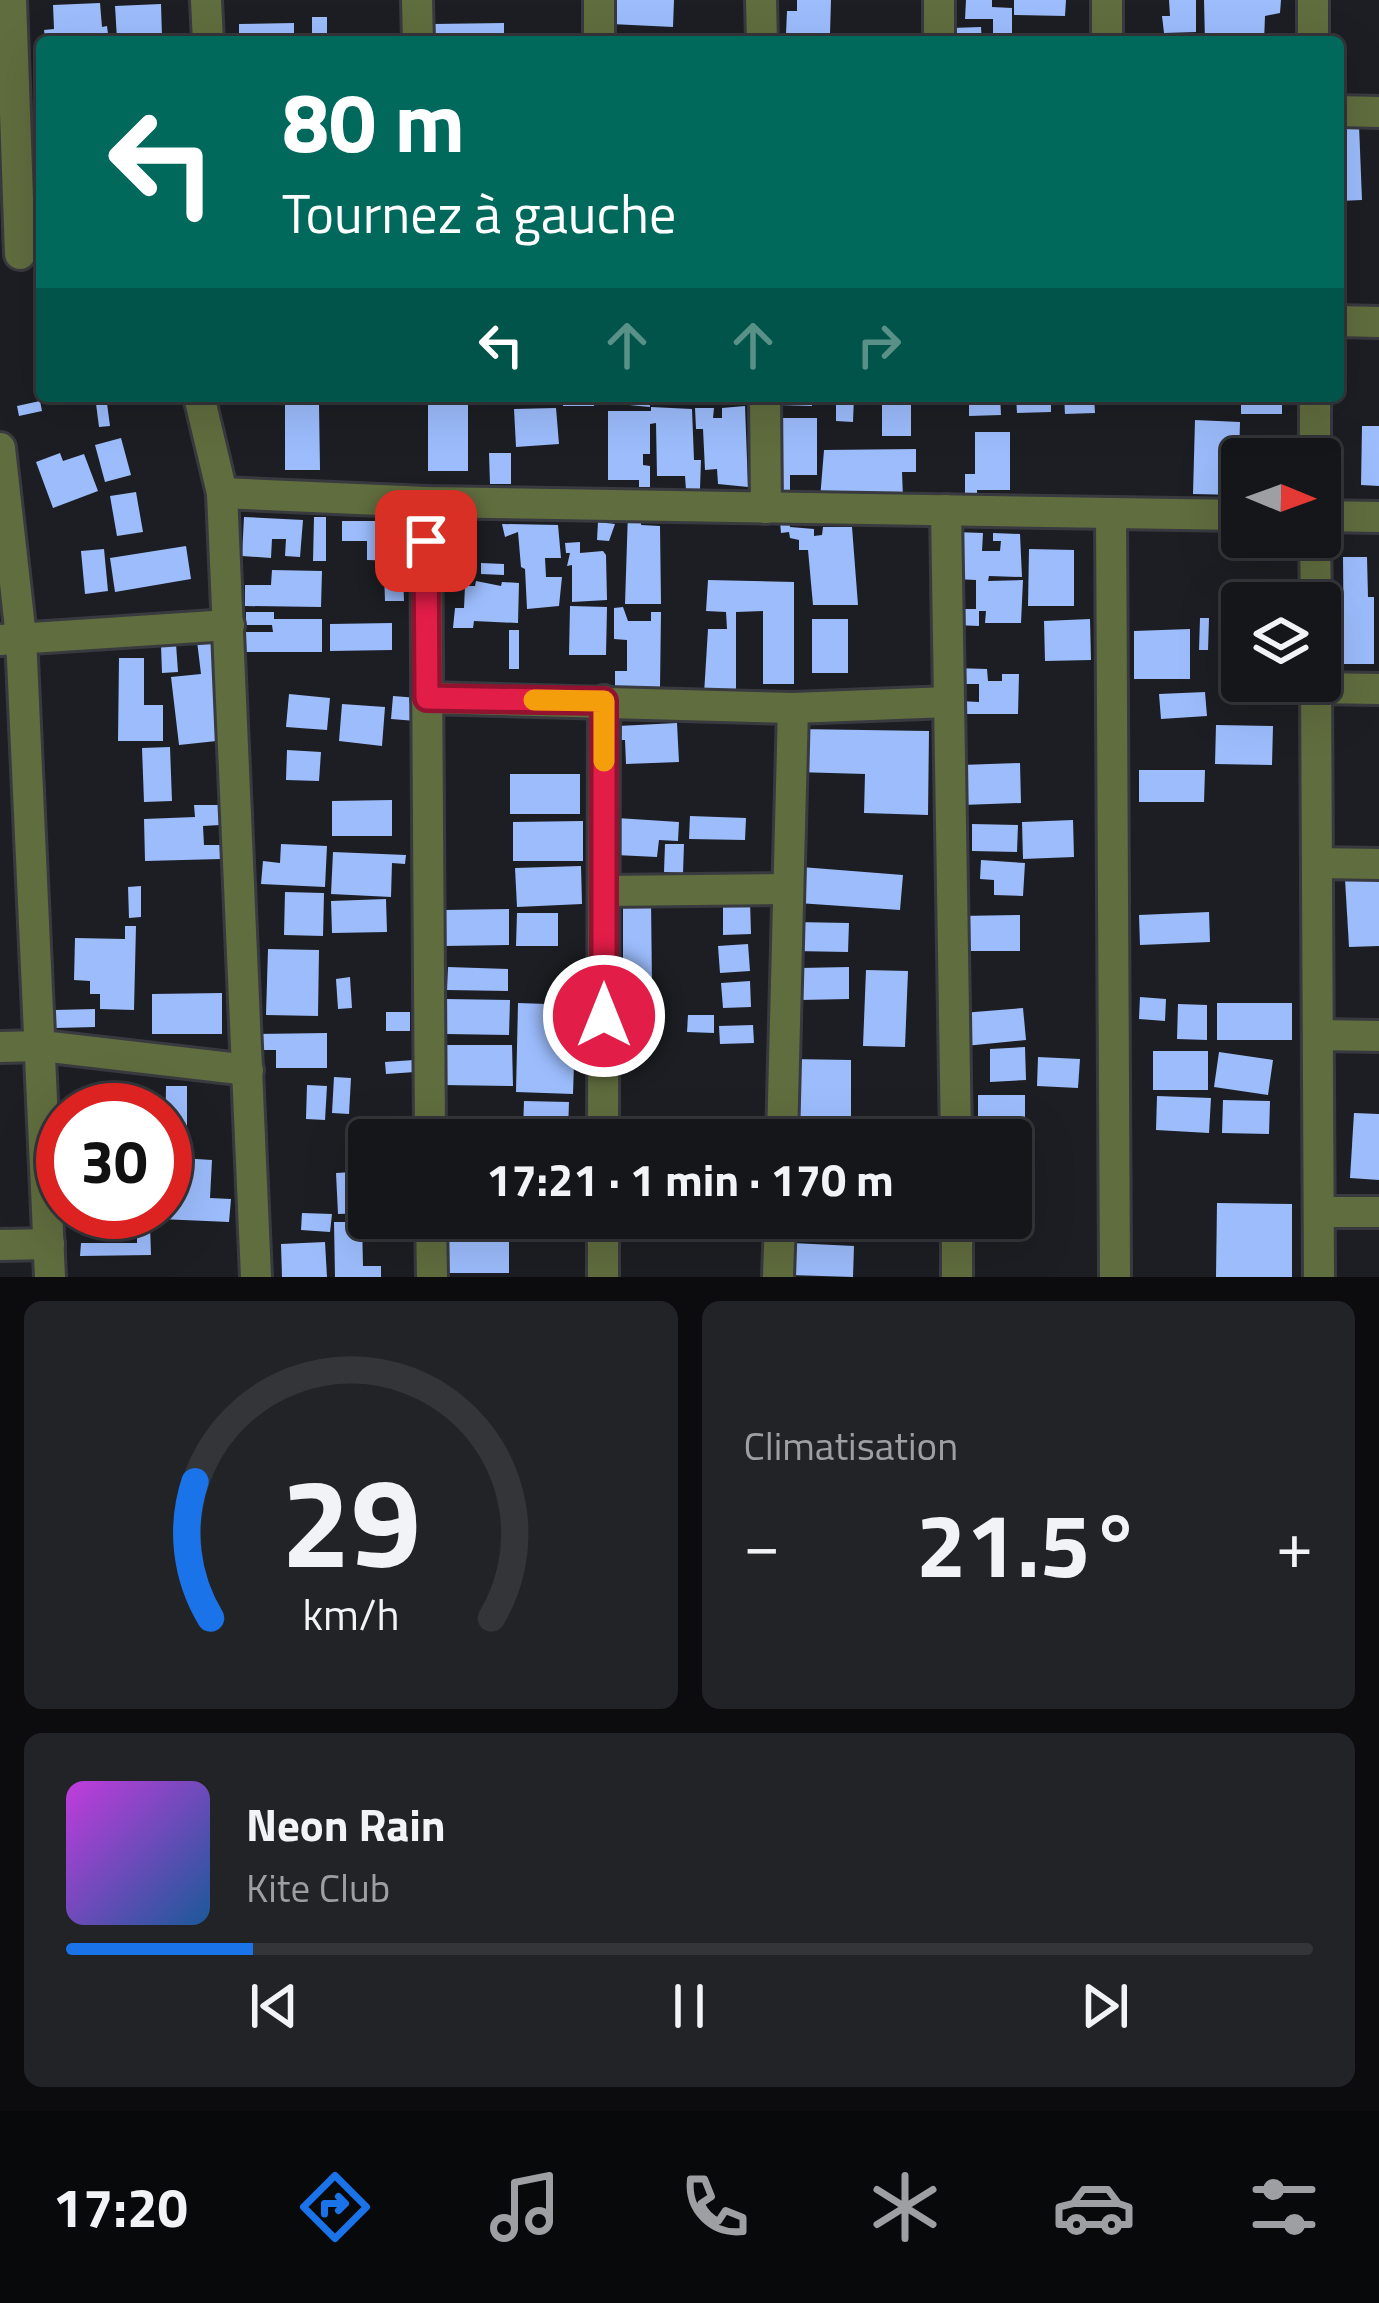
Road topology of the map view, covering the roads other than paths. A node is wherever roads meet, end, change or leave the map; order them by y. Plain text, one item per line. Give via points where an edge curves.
1 (11, 0) edge
2 (206, 0) edge
3 (418, 0) edge
4 (599, 0) edge
5 (761, 0) edge
6 (939, 0) edge
7 (1107, 0) edge
8 (1313, 0) edge
9 (208, 36) edge
10 (418, 36) edge
11 (599, 36) edge
12 (762, 36) edge
13 (939, 36) edge
14 (1106, 36) edge
15 (1313, 36) edge
16 (1344, 111) edge
17 (1379, 112) edge
18 (21, 254) edge
19 (1344, 321) edge
20 (1379, 322) edge
21 (200, 402) edge
22 (765, 402) edge
23 (1315, 402) edge
24 (1315, 438) edge
25 (0, 448) edge
26 (222, 493) junction
27 (426, 502) junction
28 (766, 508) junction
29 (946, 510) junction
30 (1111, 513) junction
31 (1221, 515) edge
32 (1341, 516) edge
33 (1379, 517) edge
34 (229, 625) junction
35 (10, 638) edge
36 (1341, 687) edge
37 (1379, 689) edge
38 (427, 698) junction
39 (604, 701) junction
40 (949, 702) junction
41 (1316, 702) edge
42 (793, 708) junction
43 (1317, 863) junction
44 (1379, 863) edge
45 (788, 889) junction
46 (604, 891) junction
47 (1318, 1035) junction
48 (1379, 1036) edge
49 (42, 1046) junction
50 (0, 1047) edge
51 (248, 1070) junction
52 (430, 1119) edge
53 (603, 1119) edge
54 (783, 1119) edge
55 (956, 1119) edge
56 (1319, 1212) junction
57 (1379, 1212) edge
58 (431, 1239) edge
59 (603, 1239) edge
60 (779, 1239) edge
61 (957, 1239) edge
62 (49, 1244) junction
63 (0, 1245) edge
64 (50, 1277) edge
65 (256, 1277) edge
66 (431, 1277) edge
67 (603, 1277) edge
68 (778, 1277) edge
69 (958, 1277) edge
70 (1115, 1277) edge
71 (1319, 1277) edge

1 - 18 street
2 - 9 street
3 - 10 street
4 - 11 street
5 - 12 street
6 - 13 street
7 - 14 street
8 - 15 street
16 - 17 street
19 - 20 street
21 - 26 street
22 - 28 street
23 - 24 street
25 - 35 street
26 - 27 street
26 - 34 street
27 - 28 street
27 - 38 street
28 - 29 street
29 - 30 street
29 - 40 street
30 - 31 street
30 - 70 street
32 - 33 street
34 - 35 street
34 - 51 street
35 - 49 street
36 - 37 street
38 - 39 street
38 - 52 street
39 - 42 street
39 - 46 street
40 - 42 street
40 - 55 street
41 - 43 street
42 - 45 street
43 - 44 street
43 - 47 street
45 - 46 street
45 - 54 street
46 - 53 street
47 - 48 street
47 - 56 street
49 - 50 street
49 - 51 street
49 - 62 street
51 - 65 street
56 - 57 street
56 - 71 street
58 - 66 street
59 - 67 street
60 - 68 street
61 - 69 street
62 - 63 street
62 - 64 street

